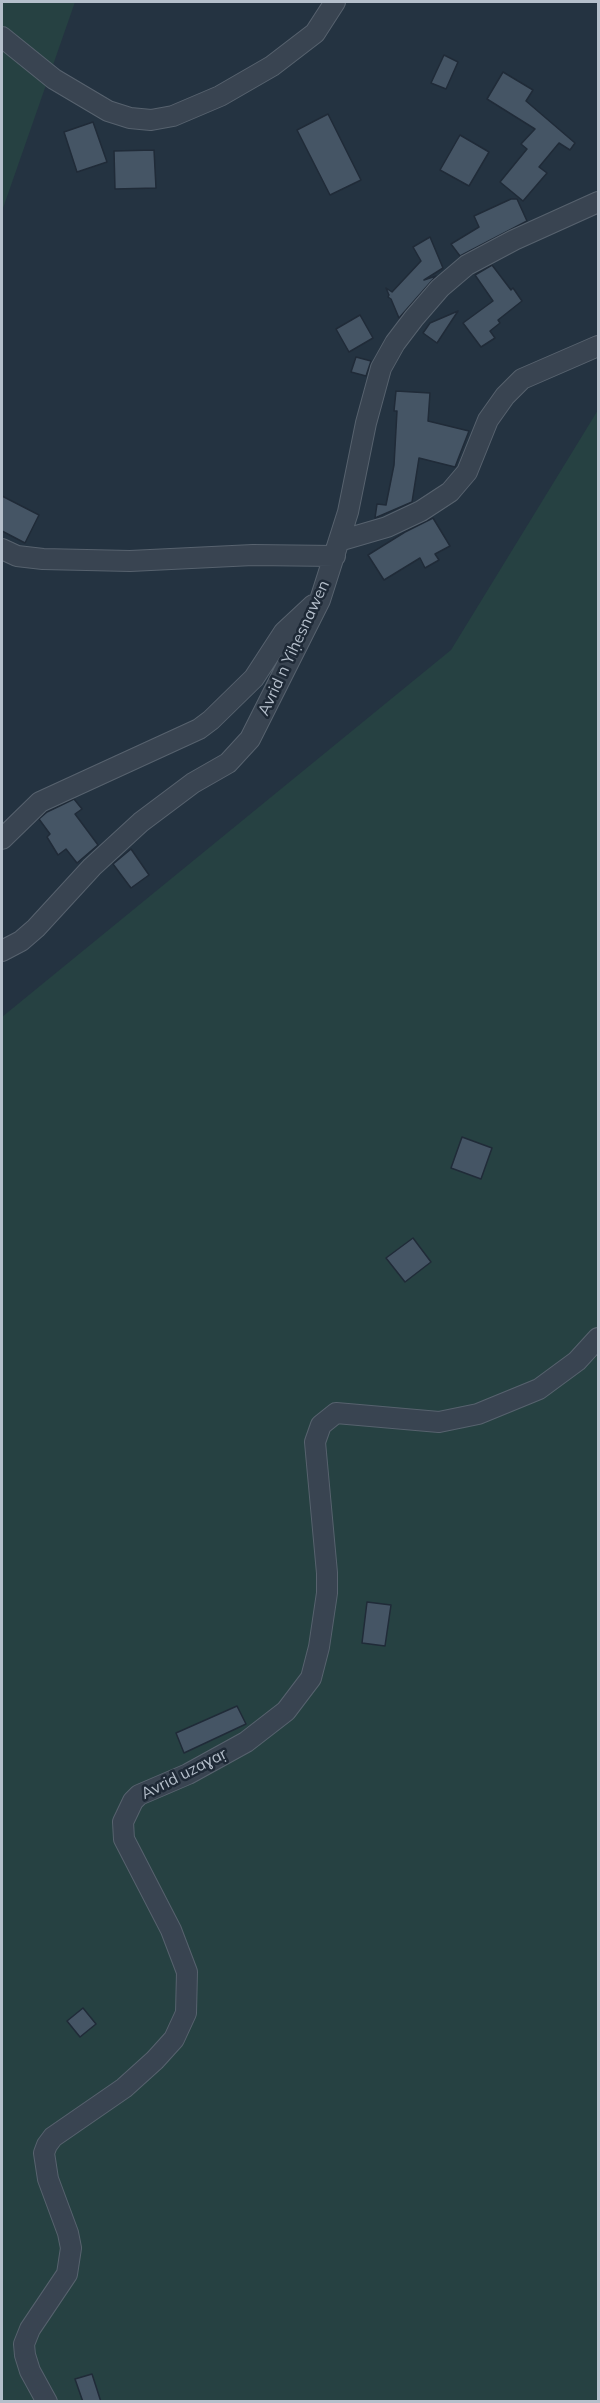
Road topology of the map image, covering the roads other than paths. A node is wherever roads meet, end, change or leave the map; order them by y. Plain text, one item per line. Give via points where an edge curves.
1 (334, 2) edge
2 (2, 37) edge
3 (598, 202) edge
4 (598, 346) edge
5 (2, 549) edge
6 (337, 549) junction
7 (320, 600) junction
8 (2, 839) edge
9 (2, 951) edge
10 (598, 1338) edge
11 (47, 2402) edge

1 - 2 street via 315,33 272,66 220,96 173,116 151,120 108,111 54,79
3 - 6 street, Avrid n Yiḥesnawen via 467,265 440,288 401,335 381,368
4 - 6 street via 522,379 488,420 467,472 450,492 421,511
5 - 6 street via 17,556 43,559 130,561
6 - 7 street, Avrid n Yiḥesnawen
7 - 8 street via 284,632 254,678 211,720 40,802
7 - 9 street, Avrid n Yiḥesnawen via 250,739 238,754 141,822 92,867 36,928
10 - 11 street, Avrid uzaɣaṛ via 578,1361 539,1389 478,1414 439,1422 336,1413 321,1425 315,1442 327,1593 311,1678 286,1711 254,1736 188,1774 139,1796 123,1821 124,1839 171,1930 187,1972 186,2013 174,2039 155,2060 124,2088 52,2138 44,2153 48,2179 71,2248 67,2274 24,2344 30,2371

